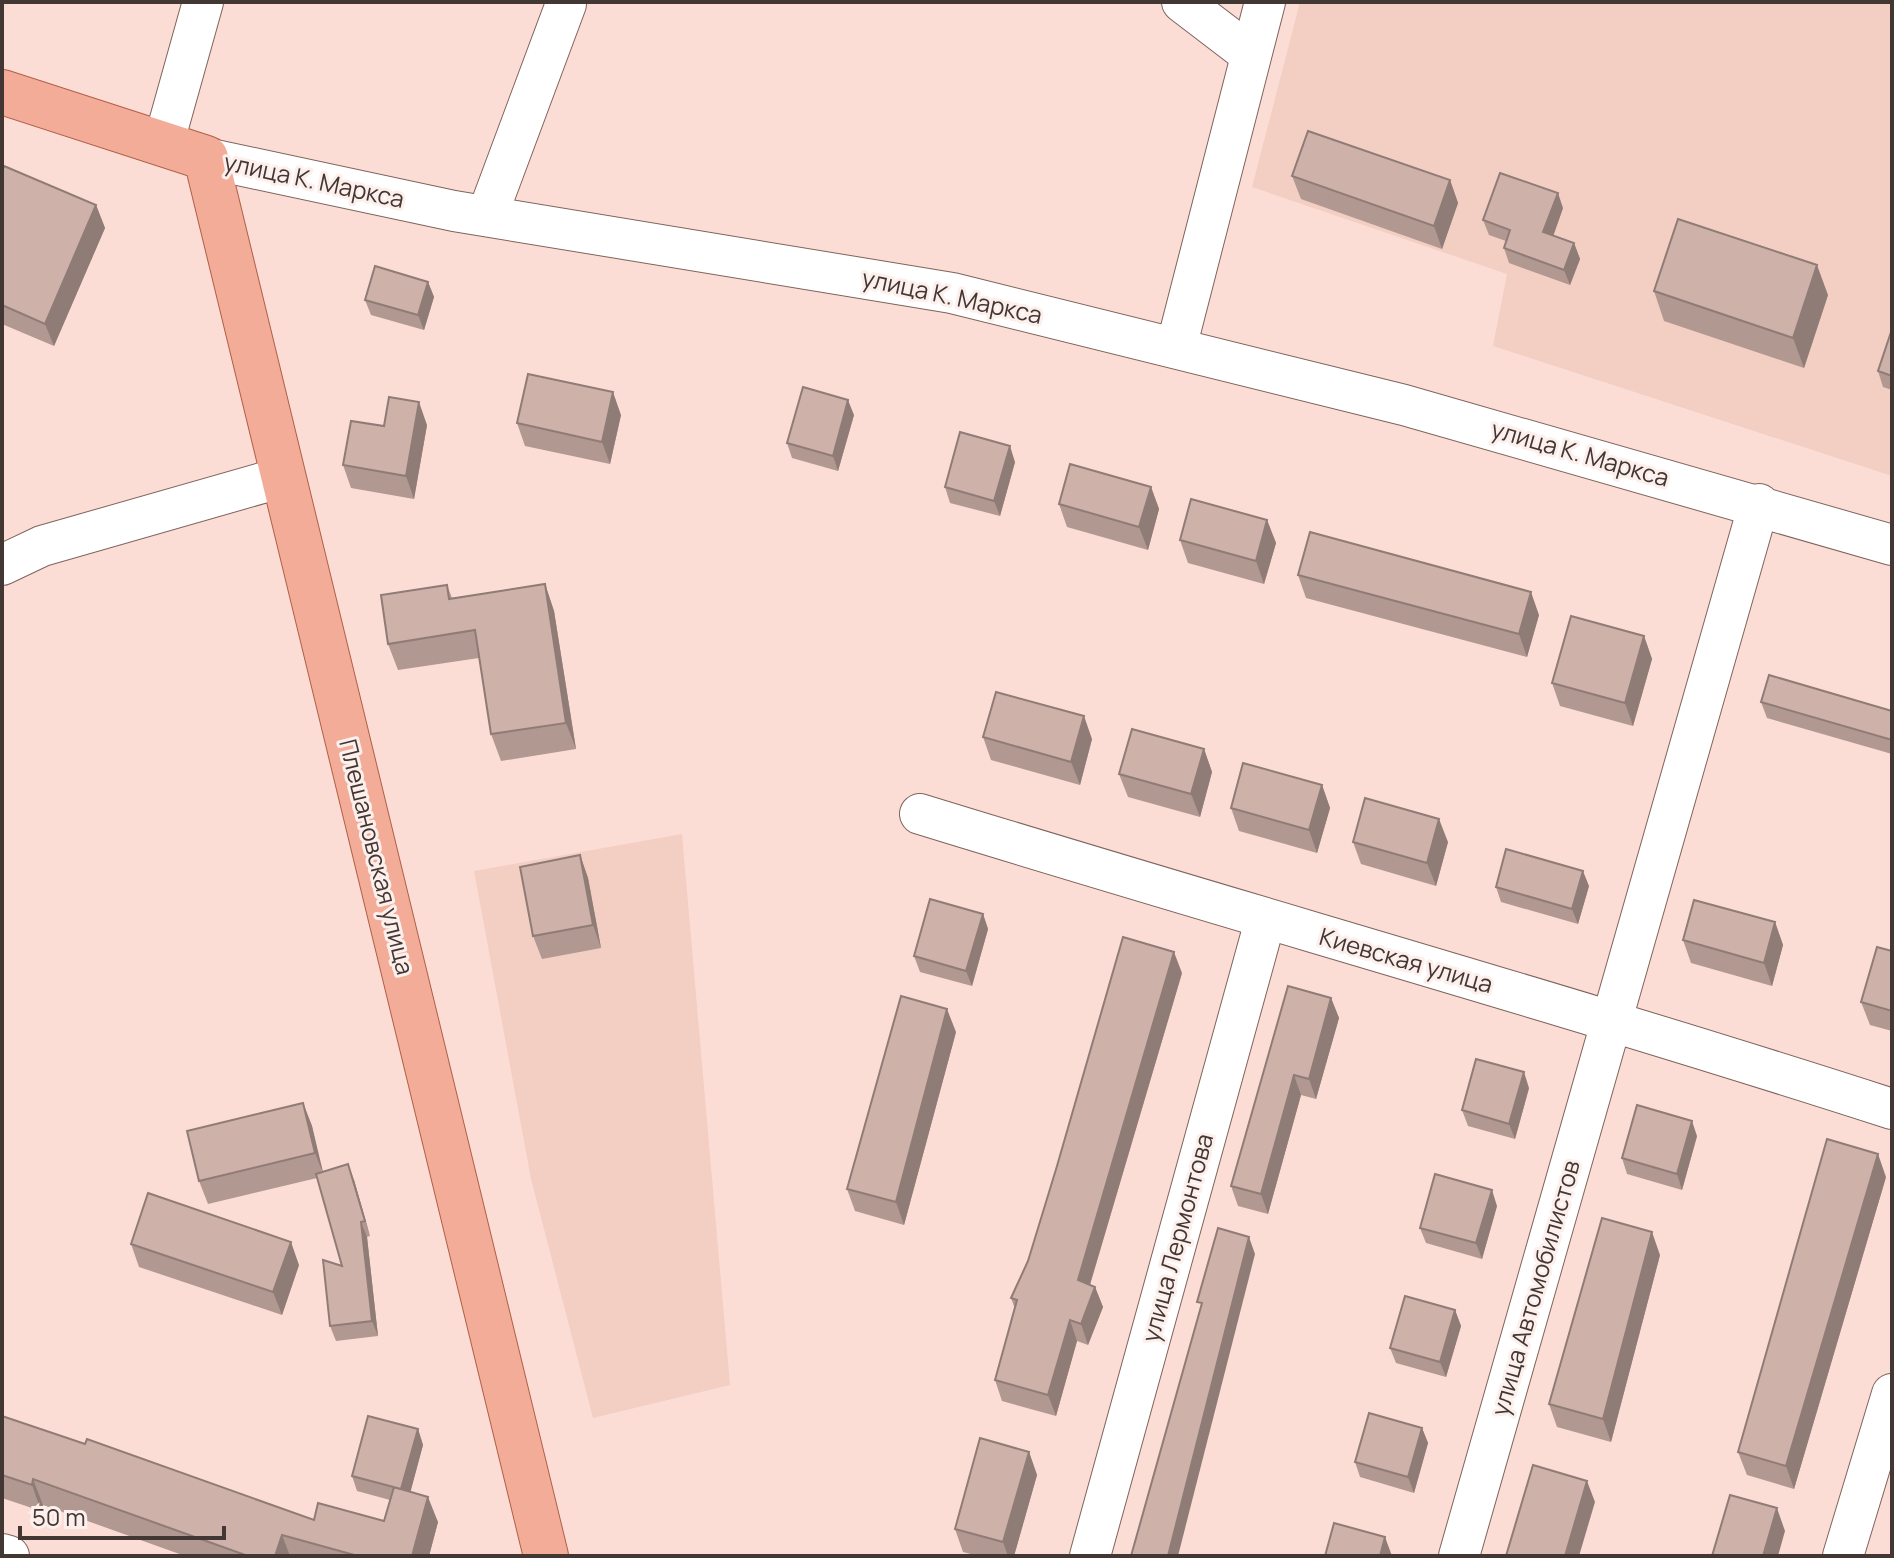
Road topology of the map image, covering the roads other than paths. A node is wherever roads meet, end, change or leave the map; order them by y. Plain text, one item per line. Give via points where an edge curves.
1 (203, 2) edge
2 (1182, 2) edge
3 (1265, 2) edge
4 (566, 4) edge
5 (1250, 54) junction
6 (2, 92) edge
7 (163, 145) junction
8 (206, 158) junction
9 (487, 216) junction
10 (1176, 348) junction
11 (283, 477) junction
12 (1759, 504) junction
13 (1892, 545) edge
14 (2, 565) edge
15 (920, 814) dead end
16 (1265, 921) junction
17 (1613, 1019) junction
18 (1892, 1109) edge
19 (1892, 1394) edge
20 (2, 1554) edge
21 (9, 1556) edge
22 (546, 1556) edge
23 (1090, 1556) edge
24 (1459, 1556) edge
25 (1843, 1556) edge

1 - 7 street
2 - 5 street
3 - 5 street
4 - 9 street
5 - 10 street
6 - 7 main road, улица К. Маркса
7 - 8 main road, улица К. Маркса
8 - 9 street, улица К. Маркса
8 - 11 main road, Плешановская улица
9 - 10 street, улица К. Маркса via 952,293
10 - 12 street, улица К. Маркса
11 - 14 street via 42,546
11 - 22 main road, Плешановская улица
12 - 13 street, улица К. Маркса
12 - 17 street, улица Автомобилистов
15 - 16 street, Киевская улица
16 - 17 street, Киевская улица
16 - 23 street, улица Лермонтова
17 - 18 street, Киевская улица
17 - 24 street, улица Автомобилистов
19 - 25 street
20 - 21 street

